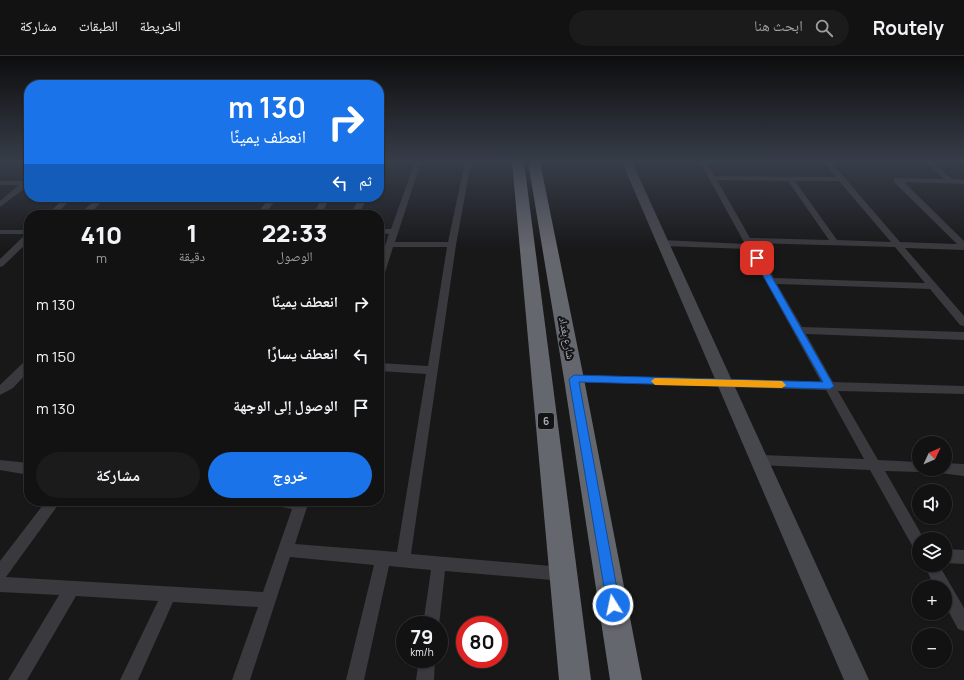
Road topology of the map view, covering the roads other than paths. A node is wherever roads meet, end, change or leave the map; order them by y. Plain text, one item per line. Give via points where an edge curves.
1 (18, 191) edge
2 (408, 191) edge
3 (462, 191) edge
4 (521, 191) edge
5 (539, 191) edge
6 (640, 191) edge
7 (719, 191) edge
8 (798, 191) edge
9 (852, 191) edge
10 (908, 191) edge
11 (64, 202) edge
12 (97, 202) edge
13 (270, 202) edge
14 (0, 205) edge
15 (56, 210) edge
16 (89, 210) edge
17 (264, 210) edge
18 (384, 231) edge
19 (0, 232) edge
20 (24, 232) edge
21 (394, 232) junction
22 (24, 241) edge
23 (663, 243) junction
24 (749, 243) junction
25 (835, 243) junction
26 (390, 244) junction
27 (897, 244) junction
28 (452, 245) junction
29 (964, 246) edge
30 (384, 253) edge
31 (0, 264) edge
32 (770, 281) junction
33 (933, 286) junction
34 (964, 323) edge
35 (798, 330) junction
36 (964, 336) edge
37 (384, 367) edge
38 (24, 370) edge
39 (432, 370) junction
40 (574, 379) junction
41 (726, 383) junction
42 (830, 386) junction
43 (964, 390) edge
44 (0, 391) edge
45 (759, 460) junction
46 (0, 465) edge
47 (874, 465) junction
48 (24, 468) edge
49 (912, 468) edge
50 (952, 469) edge
51 (964, 470) edge
52 (50, 506) edge
53 (301, 506) edge
54 (912, 532) edge
55 (286, 550) junction
56 (952, 556) edge
57 (964, 556) edge
58 (383, 558) junction
59 (402, 560) junction
60 (439, 563) junction
61 (0, 573) edge
62 (563, 574) junction
63 (0, 584) edge
64 (72, 589) junction
65 (169, 594) junction
66 (268, 600) junction
67 (952, 602) edge
68 (432, 616) edge
69 (964, 623) edge
70 (427, 668) edge
71 (17, 680) edge
72 (129, 680) edge
73 (241, 680) edge
74 (355, 680) edge
75 (425, 680) edge
76 (575, 680) edge
77 (626, 680) edge
78 (857, 680) edge

1 - 14 street
2 - 21 street
3 - 28 street
4 - 62 highway, 6
5 - 40 highway, شارع بغداد
6 - 23 street
7 - 24 street
8 - 25 street
9 - 27 street
10 - 29 street
11 - 15 street
12 - 16 street
13 - 17 street
18 - 21 street
19 - 20 street
21 - 26 street
22 - 31 street
23 - 24 street
23 - 41 street
24 - 25 street
24 - 32 street
25 - 27 street
26 - 28 street
26 - 30 street
27 - 29 street
27 - 33 street
28 - 39 street
32 - 33 street
32 - 35 street
33 - 34 street
35 - 36 street
35 - 42 street
37 - 39 street
38 - 44 street via 10,385
39 - 59 street
40 - 41 lane
40 - 77 highway, شارع بغداد
41 - 42 street
41 - 45 street
42 - 43 street
42 - 47 street
45 - 47 street
45 - 78 street
46 - 48 street
47 - 49 street
47 - 54 street
50 - 51 street
52 - 61 street
53 - 55 street
55 - 58 street
55 - 66 street
56 - 57 street
58 - 59 street
58 - 74 street
59 - 60 street
60 - 62 street
60 - 68 street
62 - 76 highway, 6
63 - 64 street
64 - 65 street
64 - 71 street
65 - 66 street
65 - 72 street
66 - 73 street
67 - 69 street
70 - 75 street

